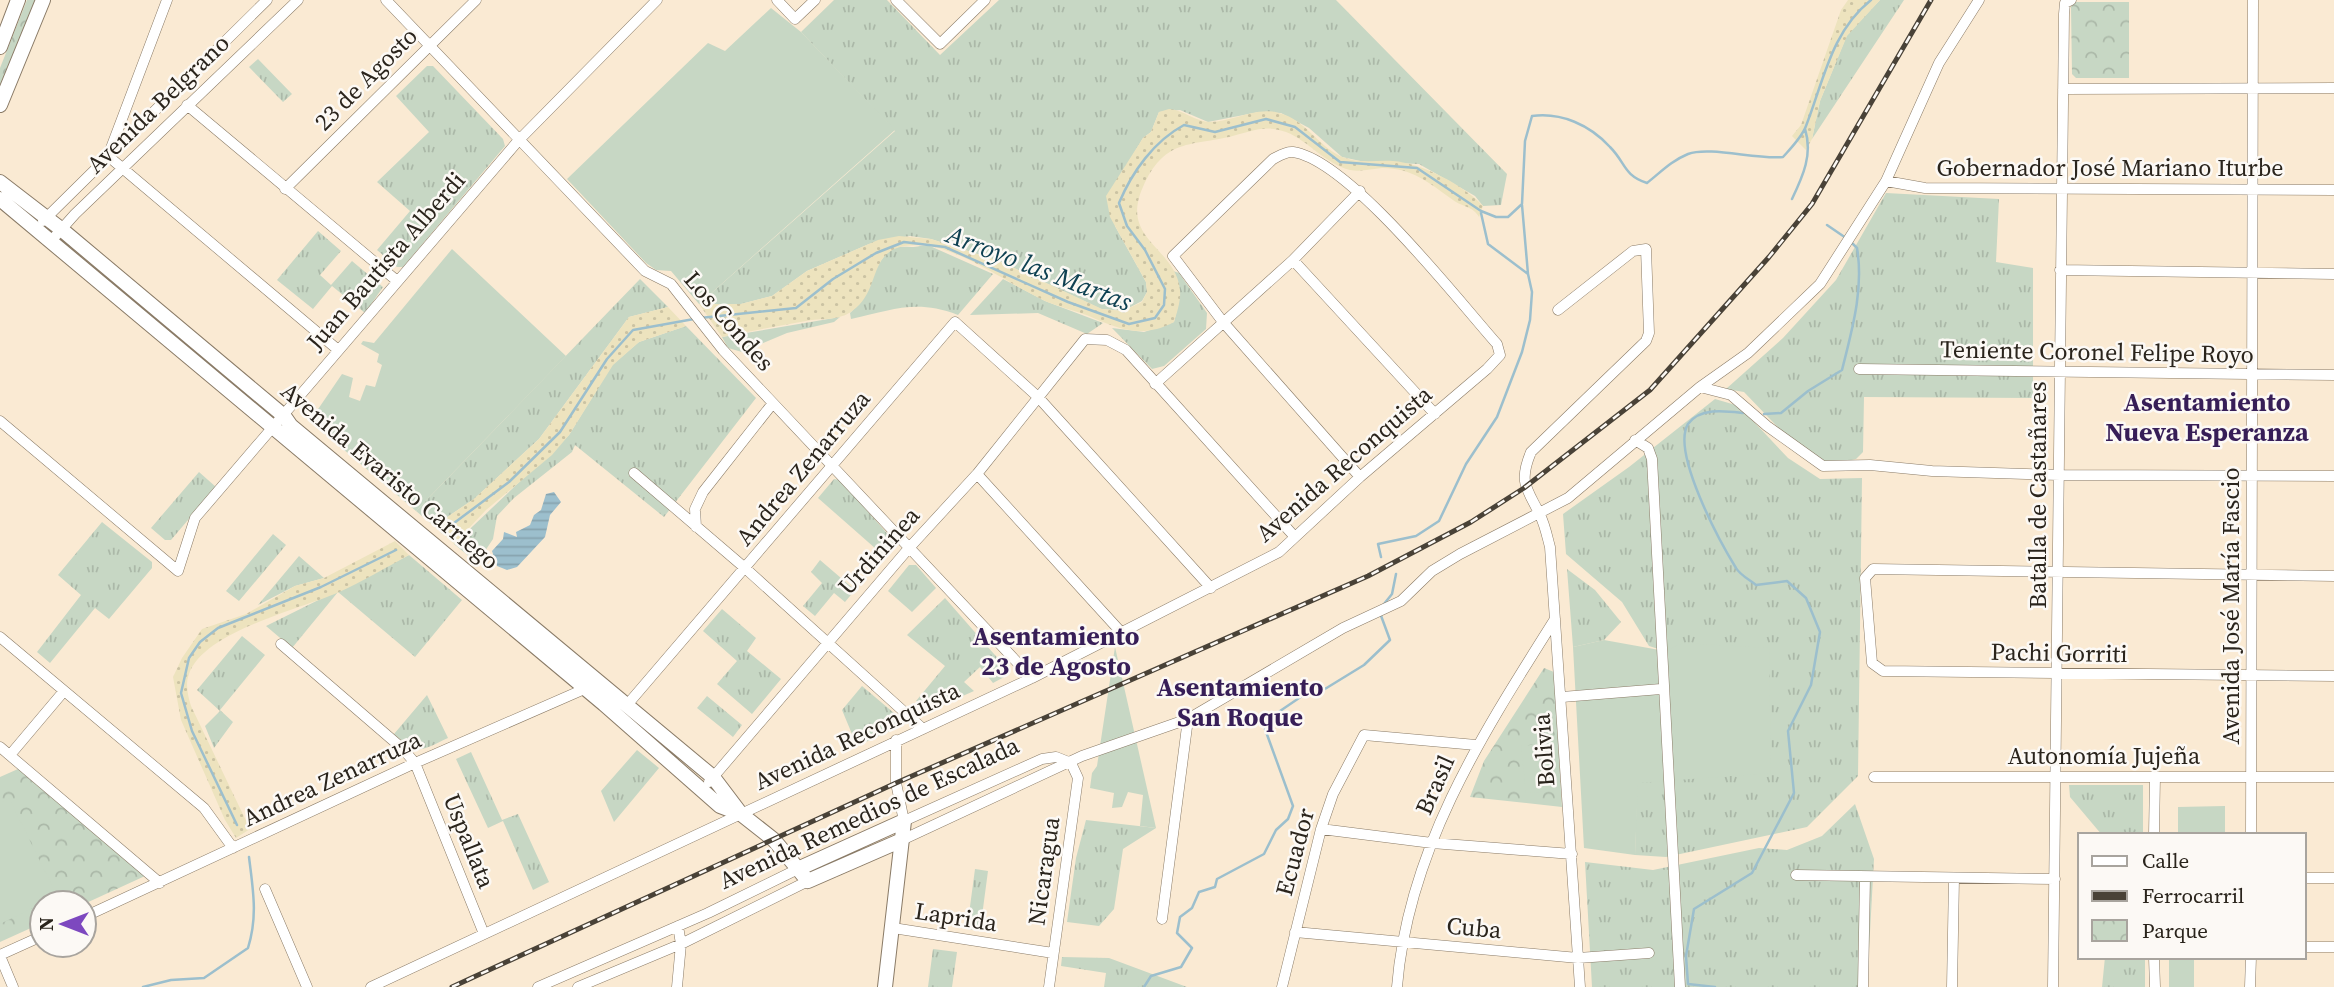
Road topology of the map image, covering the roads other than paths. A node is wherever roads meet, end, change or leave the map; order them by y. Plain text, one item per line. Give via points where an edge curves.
1 (18, 0) edge
2 (43, 0) edge
3 (167, 0) edge
4 (267, 0) edge
5 (298, 0) edge
6 (386, 0) edge
7 (477, 0) edge
8 (657, 0) edge
9 (777, 0) edge
10 (816, 0) edge
11 (896, 0) edge
12 (985, 0) edge
13 (1979, 0) edge
14 (2253, 0) edge
15 (2068, 1) edge
16 (430, 45) junction
17 (0, 47) edge
18 (2253, 87) junction
19 (2334, 88) edge
20 (2063, 89) junction
21 (0, 105) edge
22 (187, 105) junction
23 (518, 141) junction
24 (108, 156) junction
25 (124, 167) junction
26 (1886, 181) junction
27 (0, 182) edge
28 (285, 189) junction
29 (2061, 189) junction
30 (2254, 189) junction
31 (2334, 190) edge
32 (1360, 191) junction
33 (0, 199) edge
34 (41, 223) junction
35 (61, 229) junction
36 (51, 242) junction
37 (1293, 260) junction
38 (2060, 270) junction
39 (2334, 274) edge
40 (2254, 275) junction
41 (396, 281) junction
42 (1558, 310) dead end
43 (1223, 321) junction
44 (337, 349) junction
45 (1859, 369) dead end
46 (2059, 373) junction
47 (2334, 375) edge
48 (2252, 377) junction
49 (1155, 384) junction
50 (1700, 387) junction
51 (1038, 397) junction
52 (773, 403) junction
53 (1434, 414) junction
54 (284, 416) junction
55 (0, 421) edge
56 (274, 429) junction
57 (1635, 440) junction
58 (832, 465) junction
59 (634, 473) dead end
60 (977, 474) junction
61 (2060, 475) junction
62 (2334, 476) edge
63 (1360, 477) junction
64 (2252, 477) junction
65 (1539, 513) junction
66 (696, 527) junction
67 (1294, 536) junction
68 (909, 548) junction
69 (745, 568) junction
70 (2060, 574) junction
71 (2251, 576) junction
72 (2334, 576) edge
73 (1211, 588) junction
74 (1555, 618) junction
75 (1120, 631) junction
76 (0, 637) edge
77 (826, 644) junction
78 (281, 645) dead end
79 (2057, 675) junction
80 (2252, 676) junction
81 (2334, 676) edge
82 (1032, 678) junction
83 (591, 685) junction
84 (1661, 689) dead end
85 (64, 691) junction
86 (1562, 697) junction
87 (627, 705) junction
88 (1188, 719) junction
89 (922, 727) junction
90 (896, 740) junction
91 (1476, 745) junction
92 (0, 747) edge
93 (10, 755) junction
94 (415, 763) junction
95 (1071, 763) junction
96 (2155, 776) junction
97 (713, 777) junction
98 (1874, 777) dead end
99 (2056, 777) junction
100 (2251, 777) junction
101 (2334, 777) edge
102 (702, 790) junction
103 (741, 814) junction
104 (904, 821) junction
105 (1321, 829) junction
106 (2154, 833) edge
107 (2251, 833) edge
108 (902, 840) junction
109 (1432, 843) junction
110 (233, 848) junction
111 (1572, 854) junction
112 (800, 868) junction
113 (1796, 876) dead end
114 (1865, 877) junction
115 (1954, 878) junction
116 (2306, 878) edge
117 (2334, 878) edge
118 (2055, 879) junction
119 (808, 881) junction
120 (160, 883) junction
121 (265, 889) dead end
122 (98, 911) edge
123 (1162, 919) dead end
124 (678, 926) junction
125 (894, 928) junction
126 (1295, 932) junction
127 (484, 934) junction
128 (28, 942) edge
129 (1401, 943) junction
130 (681, 944) junction
131 (2306, 947) edge
132 (2334, 947) edge
133 (1053, 953) junction
134 (1649, 953) dead end
135 (0, 955) edge
136 (1578, 958) junction
137 (2154, 959) edge
138 (2251, 959) edge
139 (13, 987) edge
140 (307, 987) edge
141 (371, 987) edge
142 (538, 987) edge
143 (578, 987) edge
144 (677, 987) edge
145 (885, 987) edge
146 (1049, 987) edge
147 (1282, 987) edge
148 (1397, 987) edge
149 (1580, 987) edge
150 (1680, 987) edge
151 (1863, 987) edge
152 (1952, 987) edge
153 (2053, 987) edge
154 (2155, 987) edge
155 (2250, 987) edge

1 - 17 street
2 - 21 street
3 - 24 street
4 - 24 street, Avenida Belgrano
5 - 22 street, Avenida Belgrano
6 - 16 street, Los Condes
7 - 16 street, 23 de Agosto
8 - 23 street, Juan Bautista Alberdi
9 - 10 street via 795,19
11 - 12 street via 940,44
13 - 26 street via 1939,63
14 - 18 street, Avenida José María Fascio
15 - 20 street, Batalla de Castañares
16 - 23 street, Los Condes
16 - 28 street, 23 de Agosto
18 - 19 street
18 - 20 street
18 - 30 street, Avenida José María Fascio
20 - 29 street, Batalla de Castañares
22 - 25 street, Avenida Belgrano
22 - 28 street
23 - 41 street, Juan Bautista Alberdi
23 - 52 street, Los Condes via 645,271 671,284
24 - 25 street
24 - 34 street, Avenida Belgrano
25 - 35 street, Avenida Belgrano
25 - 44 street
26 - 29 street, Gobernador José Mariano Iturbe via 1924,188
26 - 50 street via 1820,284 1748,353
27 - 34 street, Avenida Evaristo Carriego
28 - 41 street
29 - 30 street, Gobernador José Mariano Iturbe
29 - 38 street, Batalla de Castañares
30 - 31 street, Gobernador José Mariano Iturbe
30 - 40 street, Avenida José María Fascio
32 - 37 street
32 - 43 street via 1294,152 1273,159 1172,256
32 - 53 street, Avenida Reconquista via 1496,344 1500,355
33 - 34 street, Avenida Evaristo Carriego
34 - 35 street, Avenida Evaristo Carriego
34 - 36 street, Avenida Evaristo Carriego
35 - 36 street, Avenida Belgrano
35 - 54 street, Avenida Evaristo Carriego
36 - 56 street, Avenida Evaristo Carriego
37 - 43 street
37 - 53 street
38 - 40 street
38 - 46 street, Batalla de Castañares
39 - 40 street
40 - 48 street, Avenida José María Fascio
41 - 44 street, Juan Bautista Alberdi
42 - 65 street, Bolivia via 1633,251 1646,249 1646,341 1531,452 1524,488
43 - 49 street
43 - 63 street
44 - 54 street, Juan Bautista Alberdi
45 - 46 street, Teniente Coronel Felipe Royo
46 - 48 street, Teniente Coronel Felipe Royo
46 - 61 street, Batalla de Castañares
47 - 48 street, Teniente Coronel Felipe Royo
48 - 64 street, Avenida José María Fascio
49 - 51 street, Urdininea via 1126,350 1107,340 1085,339
49 - 67 street
50 - 57 street
50 - 61 street via 1731,396 1823,466
51 - 58 street, Andrea Zenarruza via 955,321
51 - 60 street, Urdininea
51 - 73 street
52 - 58 street, Los Condes
52 - 66 street via 703,492 695,509
53 - 63 street, Avenida Reconquista
54 - 56 street, Juan Bautista Alberdi
54 - 83 street, Avenida Evaristo Carriego
55 - 56 street, Juan Bautista Alberdi via 178,571 195,518
56 - 83 street, Avenida Evaristo Carriego
57 - 65 street via 1568,498
57 - 150 street via 1648,448 1652,459
58 - 68 street, Los Condes
58 - 69 street, Andrea Zenarruza
59 - 66 street
60 - 68 street, Urdininea
60 - 75 street
61 - 64 street
61 - 70 street, Batalla de Castañares
62 - 64 street
63 - 67 street, Avenida Reconquista
64 - 71 street, Avenida José María Fascio
65 - 74 street, Bolivia via 1550,547
65 - 88 street via 1432,571 1401,601 1343,628
66 - 69 street
67 - 73 street, Avenida Reconquista via 1279,552
68 - 77 street, Urdininea
68 - 82 street, Los Condes
69 - 77 street
69 - 87 street, Andrea Zenarruza
70 - 71 street
70 - 79 street, Batalla de Castañares
70 - 79 street, Pachi Gorriti via 1872,569 1865,578 1872,663 1877,669
71 - 72 street
71 - 80 street, Avenida José María Fascio
73 - 75 street, Avenida Reconquista
74 - 86 street, Bolivia
74 - 91 street, Brasil
75 - 82 street, Avenida Reconquista
76 - 85 street
77 - 89 street
77 - 97 street, Urdininea
78 - 94 street
79 - 80 street, Pachi Gorriti
79 - 99 street, Batalla de Castañares
80 - 81 street, Pachi Gorriti
80 - 100 street, Avenida José María Fascio
82 - 89 street, Avenida Reconquista
83 - 87 street, Avenida Evaristo Carriego
83 - 94 street, Andrea Zenarruza
83 - 102 street, Avenida Evaristo Carriego
84 - 86 street
85 - 93 street
85 - 110 street via 204,808
86 - 111 street, Bolivia
87 - 97 street, Avenida Evaristo Carriego
88 - 95 street via 1122,740
88 - 123 street
89 - 90 street, Avenida Reconquista
90 - 103 street, Avenida Reconquista
90 - 104 street via 896,783
91 - 105 street, Ecuador via 1364,735 1333,794
91 - 109 street, Brasil
92 - 93 street
93 - 120 street
94 - 110 street, Andrea Zenarruza
94 - 127 street, Uspallata
95 - 104 street, Avenida Remedios de Escalada via 1056,757 1042,759
95 - 108 street, Avenida Remedios de Escalada
95 - 133 street, Nicaragua via 1078,779
96 - 99 street, Autonomía Jujeña
96 - 100 street, Autonomía Jujeña
96 - 106 street
97 - 102 street, Urdininea
97 - 103 street, Avenida Evaristo Carriego
98 - 99 street, Autonomía Jujeña
99 - 118 street, Batalla de Castañares
100 - 101 street, Autonomía Jujeña
100 - 107 street, Avenida José María Fascio
102 - 103 street, Avenida Evaristo Carriego via 720,806
103 - 112 street, Avenida Evaristo Carriego
103 - 127 street, Avenida Reconquista
104 - 108 street
104 - 112 street, Avenida Remedios de Escalada
105 - 109 street
105 - 126 street, Ecuador
108 - 119 street, Avenida Remedios de Escalada
108 - 125 street
109 - 111 street
109 - 129 street, Brasil
110 - 120 street, Andrea Zenarruza
111 - 136 street, Bolivia
112 - 119 street, Avenida Evaristo Carriego
112 - 124 street, Avenida Remedios de Escalada
113 - 114 street
114 - 115 street
114 - 151 street
115 - 118 street
115 - 152 street
116 - 117 street
118 - 153 street, Batalla de Castañares
119 - 130 street, Avenida Remedios de Escalada
120 - 122 street, Andrea Zenarruza
121 - 140 street
124 - 130 street
124 - 142 street, Avenida Remedios de Escalada
125 - 133 street, Laprida
125 - 145 street
126 - 129 street, Cuba
126 - 147 street, Ecuador
127 - 141 street, Avenida Reconquista
128 - 135 street
129 - 136 street, Cuba
129 - 148 street, Brasil
130 - 143 street, Avenida Remedios de Escalada
130 - 144 street
131 - 132 street
133 - 146 street, Nicaragua
134 - 136 street, Cuba
135 - 139 street
136 - 149 street, Bolivia
137 - 154 street
138 - 155 street

